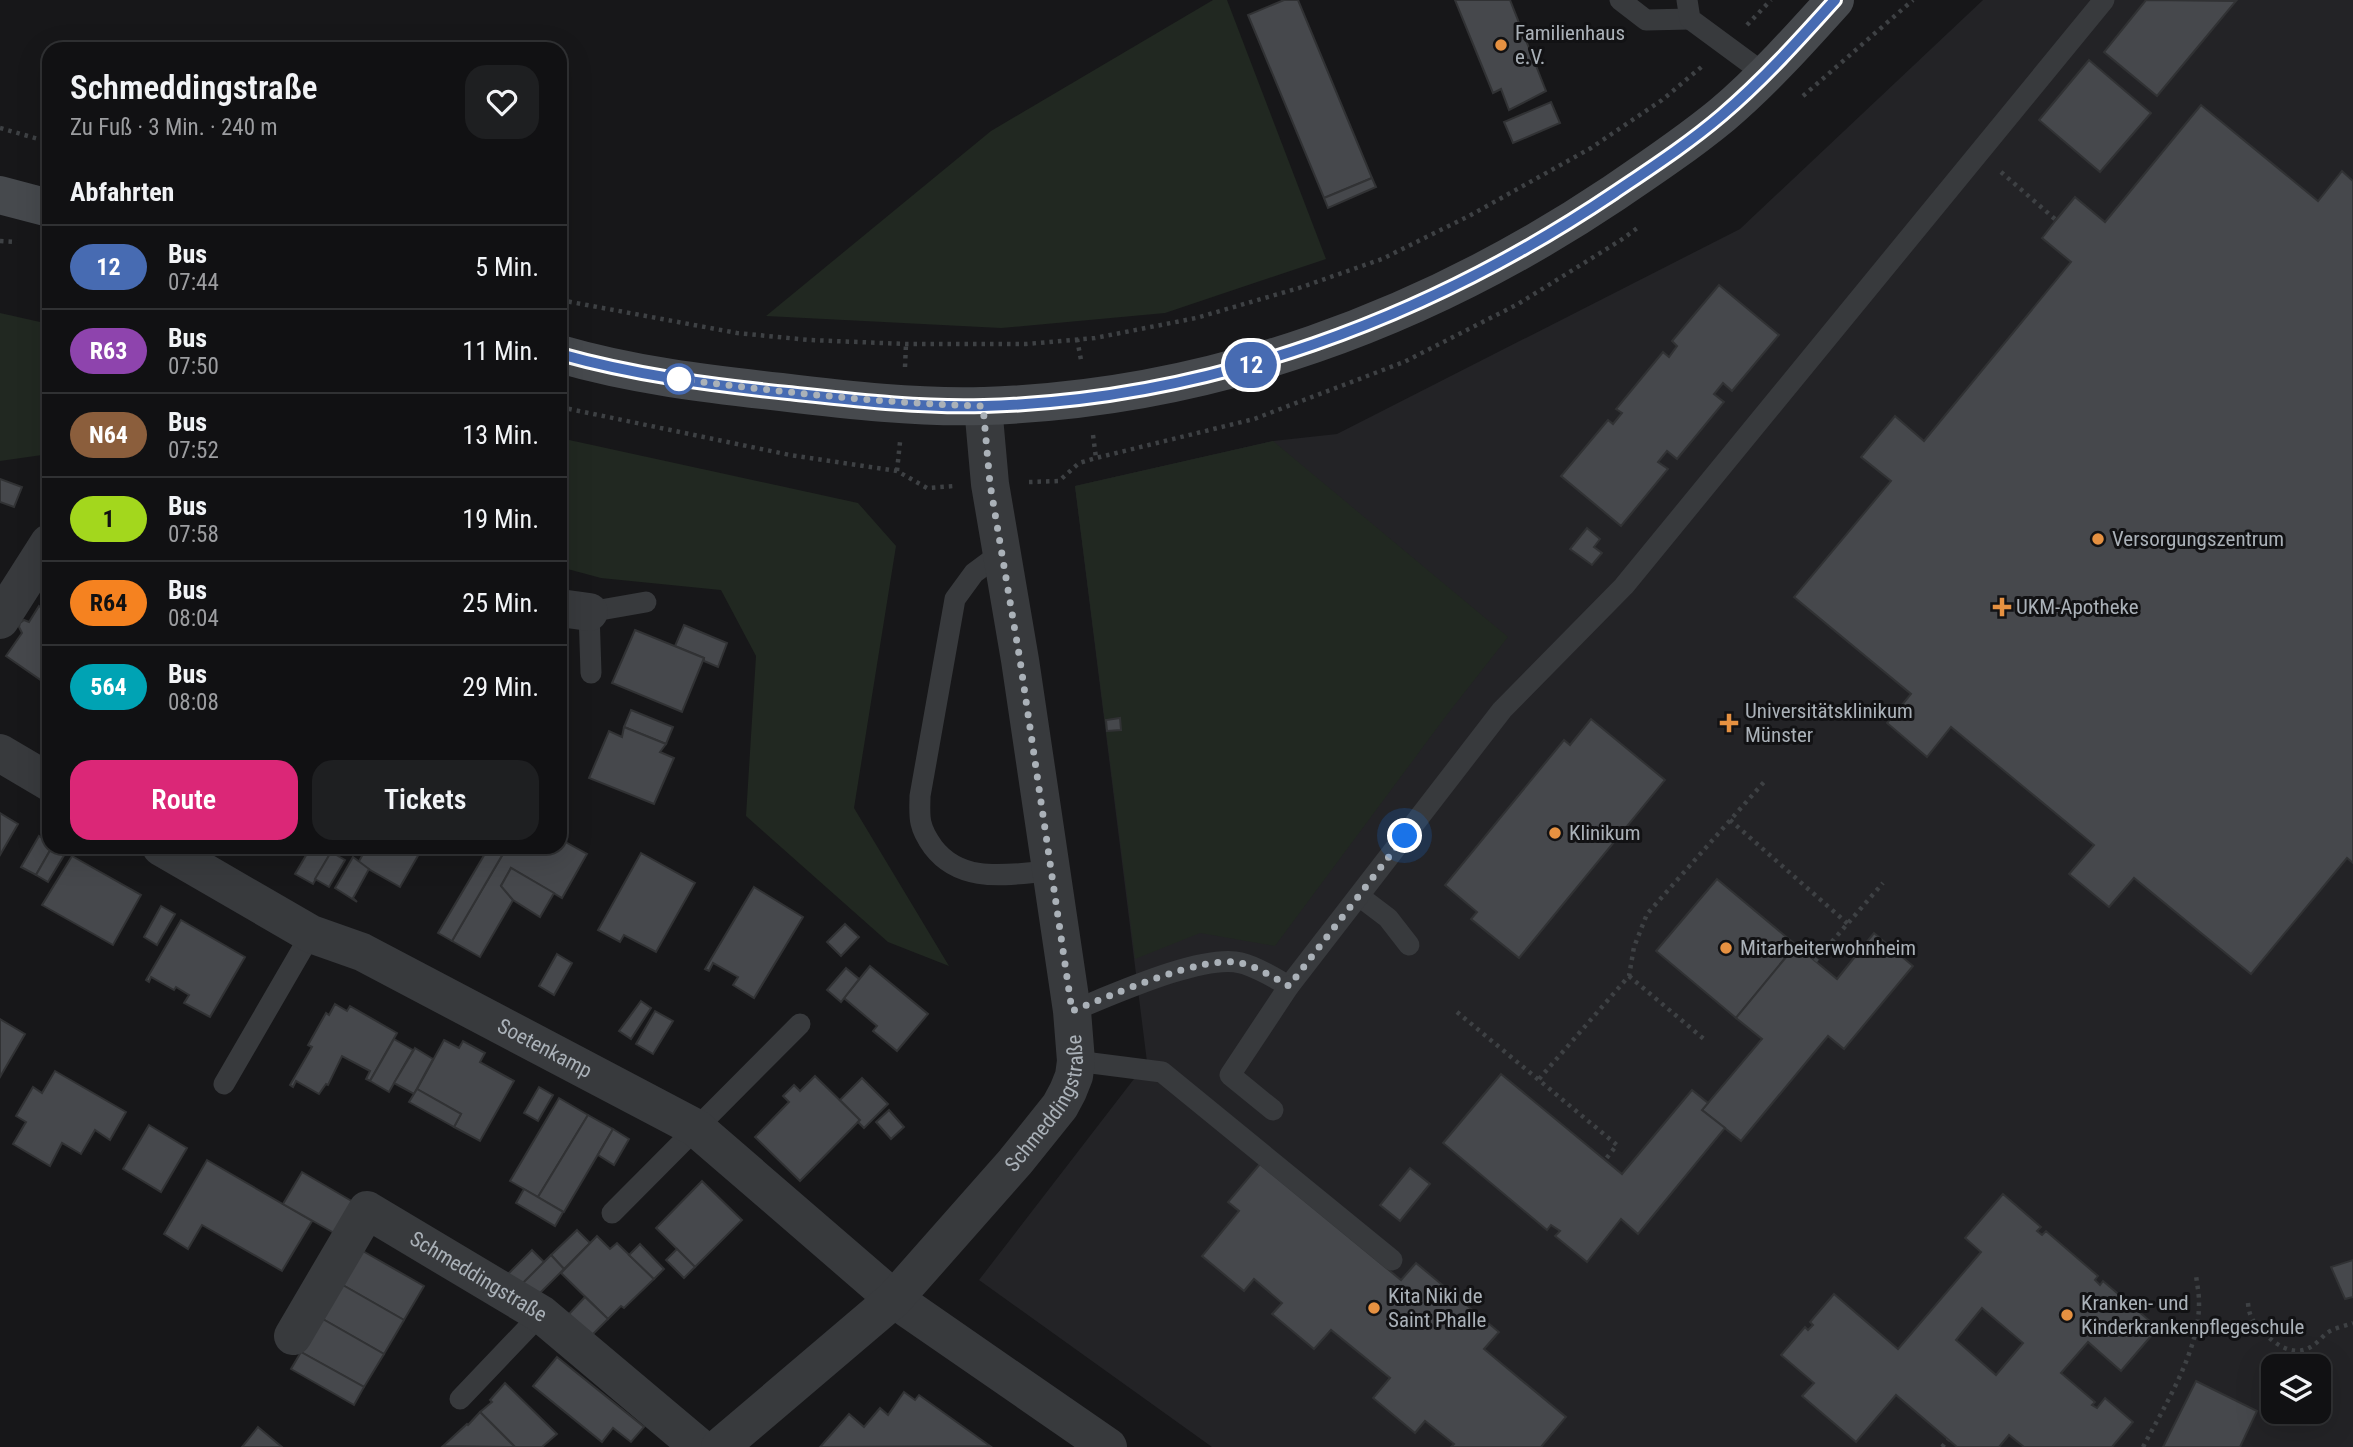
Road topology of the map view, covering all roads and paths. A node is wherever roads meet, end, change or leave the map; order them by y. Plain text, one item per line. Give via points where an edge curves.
1 (1620, 0) edge
2 (1771, 0) edge
3 (1835, 0) edge
4 (2104, 0) edge
5 (1688, 9) edge
6 (1727, 46) junction
7 (1766, 75) junction
8 (0, 128) edge
9 (42, 140) edge
10 (1979, 153) junction
11 (0, 195) edge
12 (42, 206) edge
13 (2056, 220) dead end
14 (567, 301) edge
15 (567, 356) edge
16 (983, 406) junction
17 (567, 408) edge
18 (990, 484) junction
19 (42, 553) edge
20 (1001, 553) junction
21 (646, 602) dead end
22 (574, 610) edge
23 (0, 620) edge
24 (591, 673) dead end
25 (0, 753) edge
26 (42, 778) edge
27 (1764, 782) dead end
28 (1730, 820) junction
29 (173, 854) edge
30 (1050, 871) junction
31 (1884, 883) dead end
32 (1359, 896) junction
33 (1848, 924) junction
34 (311, 934) junction
35 (1409, 945) dead end
36 (1815, 961) dead end
37 (1629, 976) junction
38 (1289, 986) junction
39 (1072, 1011) junction
40 (1457, 1012) dead end
41 (800, 1024) dead end
42 (1705, 1040) dead end
43 (1076, 1061) junction
44 (1539, 1079) junction
45 (224, 1084) dead end
46 (1273, 1110) dead end
47 (696, 1128) junction
48 (1605, 1160) dead end
49 (612, 1213) dead end
50 (1392, 1260) dead end
51 (2196, 1275) dead end
52 (894, 1299) junction
53 (2248, 1303) dead end
54 (541, 1314) junction
55 (2353, 1323) edge
56 (293, 1336) dead end
57 (460, 1399) dead end
58 (1948, 1440) dead end
59 (699, 1447) edge
60 (720, 1447) edge
61 (1108, 1447) edge
62 (1942, 1447) edge
63 (2143, 1447) edge

1 - 5 lane via 1646,20
2 - 6 path
3 - 7 street
4 - 10 lane
5 - 6 lane
6 - 7 lane
6 - 14 path via 1662,100 1591,148 1469,216 1382,258 1196,318 1095,338 1026,345 906,344 737,333
7 - 16 street via 1678,148 1580,215 1429,299 1362,328 1253,364 1159,386 1087,398
8 - 9 path
10 - 13 path
10 - 32 lane via 1624,586 1502,710
11 - 12 street
15 - 16 street via 642,374 746,388 903,404
16 - 18 street, Schmeddingstraße
17 - 18 path via 790,455 897,471 927,488
18 - 20 street, Schmeddingstraße
19 - 23 street
20 - 30 street, Schmeddingstraße
20 - 30 lane via 974,573 955,599 920,796 920,822 939,854 972,874
21 - 22 lane
22 - 24 lane
25 - 26 street
27 - 28 path
28 - 33 path
28 - 37 path via 1647,915
29 - 34 street, Soetenkamp
30 - 39 street, Schmeddingstraße
31 - 33 path
32 - 35 lane via 1388,918
32 - 38 lane
33 - 36 path
34 - 45 lane
34 - 47 street, Soetenkamp via 362,952
37 - 42 path
37 - 44 path
38 - 39 lane via 1257,968 1223,961 1176,972
38 - 46 lane via 1230,1075
39 - 43 street, Schmeddingstraße
40 - 44 path
41 - 47 lane
43 - 50 lane via 1162,1072
43 - 52 street, Schmeddingstraße via 1060,1106
44 - 48 path via 1617,1144
47 - 49 lane
47 - 52 street, Soetenkamp
51 - 63 path via 2200,1303 2196,1332
52 - 60 street, Schmeddingstraße
52 - 61 street
53 - 55 path via 2253,1322 2275,1342 2294,1351 2303,1351 2328,1332
54 - 56 street, Schmeddingstraße via 367,1210
54 - 57 lane
54 - 59 street, Schmeddingstraße
58 - 62 path

